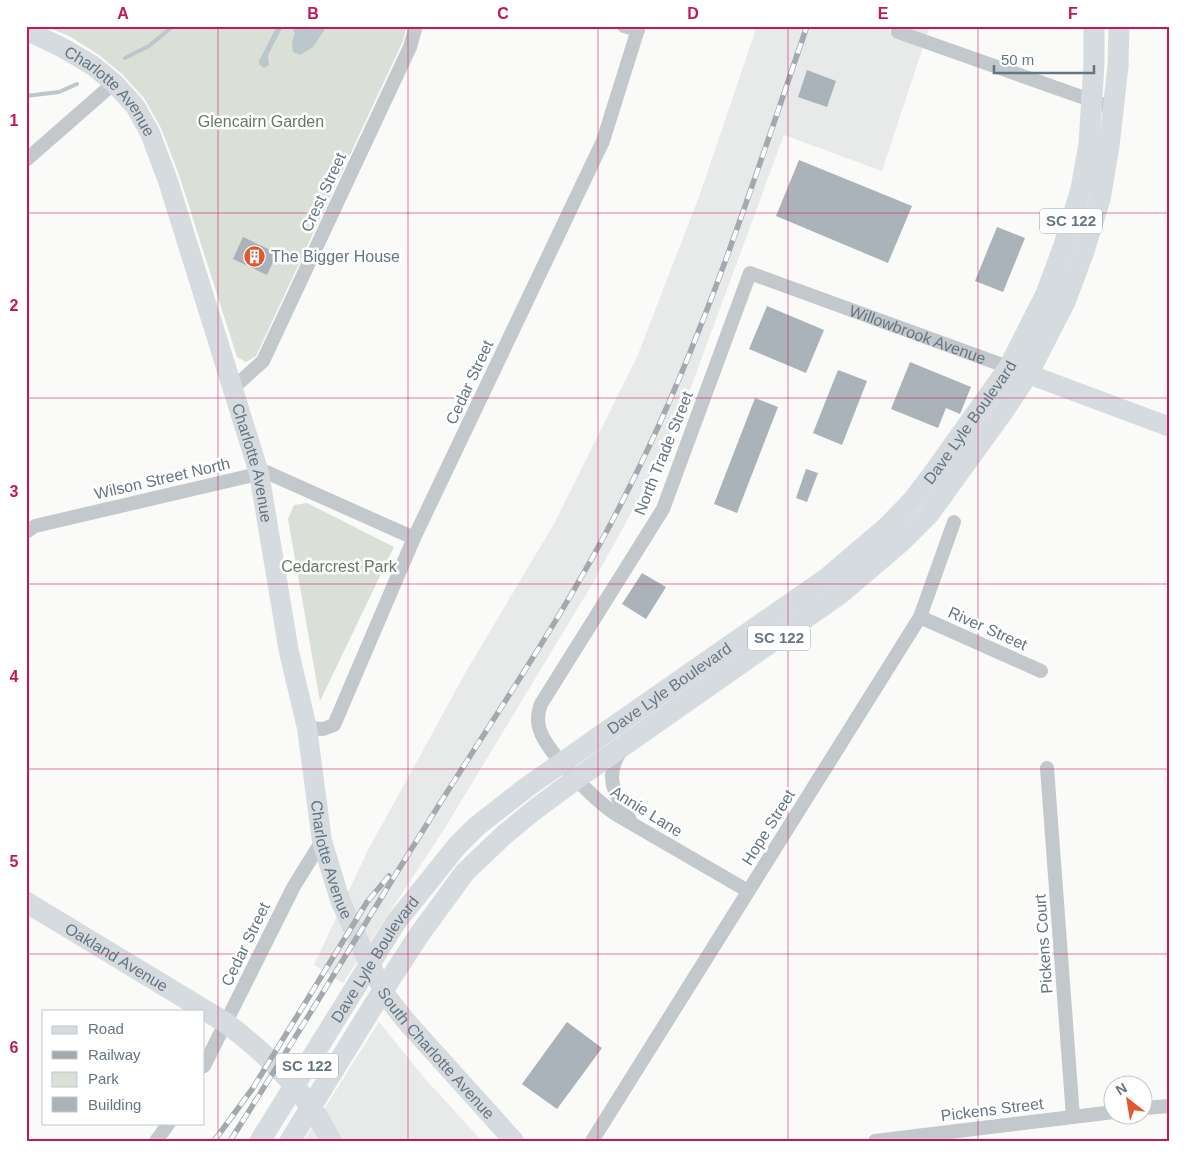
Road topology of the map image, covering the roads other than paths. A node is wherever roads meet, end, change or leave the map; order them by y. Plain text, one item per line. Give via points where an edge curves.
1 (416, 26) edge
2 (624, 26) edge
3 (1094, 26) edge
4 (1119, 26) edge
5 (639, 28) edge
6 (28, 29) edge
7 (898, 32) dead end
8 (114, 83) junction
9 (1092, 101) junction
10 (1113, 108) junction
11 (26, 160) edge
12 (750, 273) joint
13 (1019, 371) junction
14 (232, 389) junction
15 (1170, 427) edge
16 (259, 473) junction
17 (954, 522) dead end
18 (26, 532) edge
19 (414, 538) junction
20 (920, 617) junction
21 (1041, 671) dead end
22 (553, 685) joint
23 (307, 728) junction
24 (625, 745) junction
25 (562, 763) junction
26 (1048, 768) dead end
27 (576, 779) junction
28 (631, 823) junction
29 (322, 841) junction
30 (748, 892) junction
31 (26, 902) edge
32 (367, 959) joint
33 (203, 1010) edge
34 (205, 1011) edge
35 (232, 1028) junction
36 (205, 1065) edge
37 (1170, 1106) edge
38 (1154, 1107) edge
39 (1104, 1113) edge
40 (1072, 1117) junction
41 (168, 1124) edge
42 (329, 1137) edge
43 (156, 1141) edge
44 (260, 1141) edge
45 (290, 1141) edge
46 (514, 1141) edge
47 (592, 1141) edge
48 (875, 1141) edge

1 - 14 street, Crest Street via 406,55 263,362
2 - 5 street
3 - 9 main road, Dave Lyle Boulevard / SC 122
4 - 10 main road, Dave Lyle Boulevard / SC 122
5 - 19 street, Cedar Street via 603,141
6 - 8 street, Charlotte Avenue via 92,65
7 - 9 street
8 - 11 street
8 - 14 street, Charlotte Avenue via 134,106 150,133
9 - 10 street
9 - 13 main road, Dave Lyle Boulevard / SC 122 via 1081,189
10 - 13 main road, Dave Lyle Boulevard / SC 122 via 1101,194 1084,251 1065,302
12 - 13 street, Willowbrook Avenue
12 - 22 street, North Trade Street via 663,509
13 - 15 street, Willowbrook Avenue
13 - 24 main road, Dave Lyle Boulevard / SC 122 via 1005,409 929,514 901,542 840,594
13 - 25 main road, Dave Lyle Boulevard / SC 122 via 887,527 827,578
14 - 16 street, Charlotte Avenue
16 - 18 street, Wilson Street North via 34,526
16 - 19 street, Wilson Street North via 266,472
16 - 23 street, Charlotte Avenue via 289,652
17 - 20 street, Hope Street
19 - 23 street, Cedar Street via 334,725 323,729
20 - 21 street, River Street
20 - 30 street, Hope Street
22 - 25 street, Annie Lane via 541,704 538,726
23 - 29 street, Charlotte Avenue
24 - 27 main road, Dave Lyle Boulevard / SC 122
24 - 28 street via 615,760 611,778
25 - 27 street, Annie Lane
25 - 44 main road, Dave Lyle Boulevard / SC 122 via 477,826 437,870 396,922
26 - 40 street, Pickens Court
27 - 28 street, Annie Lane via 600,803
27 - 45 main road, Dave Lyle Boulevard / SC 122 via 533,810 465,872 419,935
28 - 30 street, Annie Lane
29 - 32 street, Charlotte Avenue via 340,900
29 - 35 street, Cedar Street via 294,886
30 - 47 street, Hope Street
31 - 33 main road, Oakland Avenue
32 - 46 street, South Charlotte Avenue via 387,996 405,1020
34 - 35 main road, Oakland Avenue
35 - 36 street, Cedar Street
35 - 42 main road, Oakland Avenue via 291,1080
37 - 38 street
39 - 40 street, Pickens Street
40 - 48 street, Pickens Street
41 - 43 street

